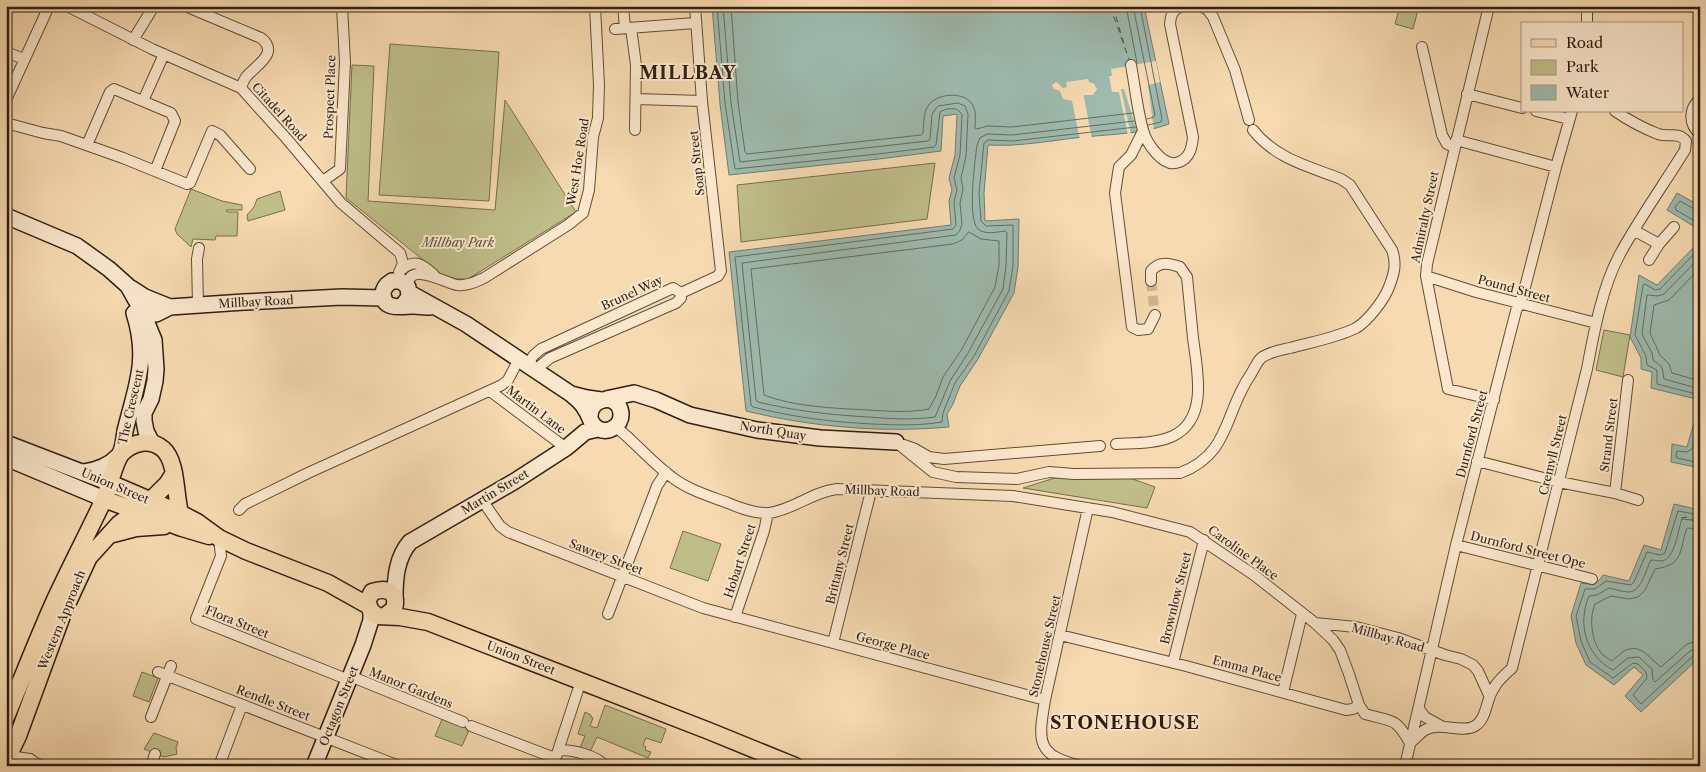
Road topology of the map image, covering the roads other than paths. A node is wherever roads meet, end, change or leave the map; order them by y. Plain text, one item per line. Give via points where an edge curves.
1 (49, 6) edge
2 (67, 6) edge
3 (154, 6) edge
4 (185, 6) edge
5 (342, 6) edge
6 (595, 6) edge
7 (623, 6) edge
8 (695, 6) edge
9 (1184, 6) edge
10 (1201, 6) edge
11 (1490, 6) edge
12 (1587, 6) edge
13 (1586, 22) edge
14 (695, 24) junction
15 (624, 28) junction
16 (133, 40) junction
17 (1422, 47) dead end
18 (6, 52) edge
19 (164, 54) junction
20 (24, 59) junction
21 (1131, 65) dead end
22 (241, 88) junction
23 (1468, 94) junction
24 (636, 99) junction
25 (1700, 99) edge
26 (6, 100) edge
27 (143, 101) junction
28 (702, 101) junction
29 (1521, 108) edge
30 (1544, 112) edge
31 (1618, 112) edge
32 (1570, 115) edge
33 (1691, 121) junction
34 (6, 123) edge
35 (635, 130) dead end
36 (1143, 131) junction
37 (1676, 134) junction
38 (1700, 135) edge
39 (1686, 141) junction
40 (1455, 143) junction
41 (87, 145) junction
42 (1556, 166) junction
43 (250, 169) dead end
44 (155, 171) junction
45 (323, 181) junction
46 (6, 216) edge
47 (1674, 227) dead end
48 (1635, 231) junction
49 (1659, 244) junction
50 (199, 248) dead end
51 (1649, 260) dead end
52 (115, 275) junction
53 (1426, 276) junction
54 (436, 277) junction
55 (394, 278) junction
56 (1150, 281) tunnel mouth
57 (128, 286) junction
58 (409, 290) junction
59 (681, 293) junction
60 (342, 297) junction
61 (384, 298) junction
62 (1520, 303) junction
63 (198, 305) junction
64 (402, 306) junction
65 (436, 308) junction
66 (150, 314) junction
67 (1155, 315) dead end
68 (1596, 323) junction
69 (527, 365) junction
70 (1628, 380) dead end
71 (490, 391) junction
72 (571, 394) junction
73 (654, 399) junction
74 (604, 400) junction
75 (1494, 400) junction
76 (618, 420) junction
77 (594, 424) junction
78 (896, 442) junction
79 (6, 443) edge
80 (152, 443) junction
81 (1116, 444) dead end
82 (1100, 446) dead end
83 (566, 448) junction
84 (120, 455) junction
85 (6, 458) edge
86 (1477, 461) junction
87 (84, 472) junction
88 (666, 472) junction
89 (174, 473) junction
90 (1559, 482) junction
91 (110, 483) junction
92 (870, 490) junction
93 (1615, 493) junction
94 (104, 499) junction
95 (482, 500) junction
96 (1638, 500) dead end
97 (150, 501) junction
98 (1088, 508) junction
99 (239, 510) dead end
100 (135, 511) junction
101 (768, 513) junction
102 (181, 521) junction
103 (107, 537) junction
104 (219, 538) junction
105 (1204, 540) junction
106 (1456, 544) junction
107 (399, 562) junction
108 (1538, 565) junction
109 (623, 576) junction
110 (1592, 579) dead end
111 (395, 598) junction
112 (376, 605) junction
113 (608, 614) dead end
114 (1302, 614) junction
115 (735, 617) junction
116 (428, 622) junction
117 (1315, 623) junction
118 (1340, 625) junction
119 (1060, 635) junction
120 (1333, 640) junction
121 (833, 643) junction
122 (1431, 650) junction
123 (1173, 663) junction
124 (349, 678) junction
125 (578, 690) dead end
126 (1283, 692) junction
127 (1489, 695) junction
128 (1045, 700) junction
129 (242, 705) junction
130 (1359, 705) junction
131 (1419, 708) junction
132 (151, 717) dead end
133 (6, 718) edge
134 (1401, 726) junction
135 (1443, 727) junction
136 (1414, 728) junction
137 (1426, 729) junction
138 (326, 737) junction
139 (1410, 743) junction
140 (155, 754) dead end
141 (555, 758) edge
142 (8, 759) edge
143 (793, 765) edge
144 (40, 766) edge
145 (151, 766) edge
146 (219, 766) edge
147 (314, 766) edge
148 (399, 766) edge
149 (604, 766) edge
150 (1081, 766) edge
151 (1405, 766) edge

1 - 20 street
2 - 16 street, Citadel Road
3 - 16 street
4 - 22 street via 268,43 268,54 245,78
5 - 45 street, Prospect Place via 345,62 340,169
6 - 54 street, West Hoe Road via 598,118 583,213 473,283 457,284
7 - 15 street
8 - 14 street, Soap Street
9 - 36 street via 1173,10 1170,24 1193,137 1189,153 1179,162 1166,162
10 - 78 street via 1208,10 1216,26 1235,70 1251,125 1262,142 1277,153 1350,185 1392,250 1396,260 1394,276 1379,306 1357,327 1262,358 1241,389 1210,456 1180,473 1049,472 1017,479 956,477 933,472
11 - 23 street, Admiralty Street
12 - 13 street
14 - 15 street
14 - 28 street, Soap Street
15 - 24 street via 636,65
16 - 19 street, Citadel Road
17 - 40 street via 1442,135 1448,144
18 - 20 street
19 - 22 street, Citadel Road
19 - 27 street
20 - 26 street
21 - 36 street
22 - 45 street, Citadel Road
23 - 29 street
23 - 40 street, Admiralty Street
24 - 28 street
24 - 35 street
25 - 33 street via 1692,111
27 - 41 street via 114,89 110,92
27 - 44 street via 171,113 175,121
28 - 59 street, Soap Street via 721,271 718,276
30 - 32 street
31 - 37 street via 1658,134
32 - 42 street, Durnford Street
33 - 37 street
33 - 38 street
34 - 41 street
36 - 67 street via 1131,154 1119,167 1115,193 1132,327 1148,329
37 - 39 street
38 - 39 street
39 - 48 street, Cremyll Street via 1685,150
40 - 42 street
40 - 53 street, Admiralty Street
41 - 44 street
42 - 62 street, Durnford Street
43 - 44 street via 220,135 212,131 190,183
45 - 55 street, Citadel Road via 340,203 400,253 403,263
46 - 52 street, The Crescent via 77,246
47 - 49 street
48 - 49 street
48 - 68 street, Cremyll Street via 1619,255
49 - 51 street
50 - 63 street
52 - 57 street, The Crescent
52 - 66 street, The Crescent
53 - 62 street, Pound Street
53 - 75 street, Admiralty Street via 1448,389
54 - 55 street, West Hoe Road via 423,264 415,263
54 - 58 street, West Hoe Road via 416,274 408,282
55 - 58 street
55 - 60 street, Millbay Road
55 - 61 street via 384,288
56 - 81 street via 1150,270 1163,264 1180,267 1187,277 1198,380 1196,403 1189,421 1174,435
57 - 66 street, The Crescent
57 - 66 street, Millbay Road via 145,297
58 - 64 street via 408,300
58 - 65 street
59 - 69 street, Brunel Way via 676,303
59 - 69 street, Brunel Way via 673,288 541,349
60 - 61 street, Millbay Road
60 - 63 street, Millbay Road
61 - 64 street via 389,305
62 - 68 street, Pound Street
62 - 75 street, Durnford Street
63 - 66 street, Millbay Road
64 - 65 street
65 - 69 street
66 - 80 street, The Crescent via 156,369 144,421
66 - 84 street, The Crescent via 140,331 140,374
68 - 90 street, Cremyll Street
69 - 71 street
69 - 72 street
70 - 93 street, Strand Street
71 - 83 street, Martin Lane
71 - 99 street via 308,473
72 - 74 street
72 - 77 street via 583,405
73 - 74 street, North Quay via 634,393
73 - 76 street via 632,404
73 - 78 street, North Quay via 690,415 757,430 820,438
74 - 76 street via 617,405
74 - 77 street via 591,409
75 - 86 street, Durnford Street
76 - 77 street via 607,431
76 - 88 street, Millbay Road via 633,441
77 - 83 street, Martin Street
78 - 82 street via 929,457 944,459
79 - 87 street, Union Street
80 - 84 main road, The Crescent via 140,442
80 - 89 main road via 168,454
83 - 95 street, Martin Street
84 - 87 street via 106,466
84 - 91 main road, The Crescent
85 - 94 street, Union Street
86 - 90 street
86 - 106 street, Durnford Street
87 - 91 street, Union Street
88 - 101 street, Millbay Road via 696,491 737,507
88 - 109 street via 657,486
89 - 97 main road
89 - 102 main road
90 - 93 street
90 - 108 street, Cremyll Street
91 - 94 main road, Western Approach
91 - 97 main road, Union Street
92 - 98 street, Millbay Road via 1013,496
92 - 101 street, Millbay Road via 830,490
92 - 121 street, Brittany Street
93 - 96 street
94 - 100 main road, Union Street
94 - 133 main road, Western Approach via 54,601
95 - 107 street, Martin Street via 410,542
95 - 109 street, Sawrey Street via 508,532
97 - 100 main road, Western Approach
97 - 102 main road, Union Street
98 - 105 street, Caroline Place via 1181,529
98 - 119 street, Stonehouse Street
100 - 102 main road, Union Street
100 - 103 main road, Western Approach
101 - 115 street, Hobart Street
102 - 103 main road via 123,530
102 - 104 main road, Union Street via 198,534
103 - 142 main road, Western Approach via 89,557 75,586
104 - 112 main road, Union Street
104 - 124 street, Flora Street via 221,556 196,619
105 - 114 street, Caroline Place
105 - 123 street, Brownlow Street
106 - 108 street, Durnford Street Ope
106 - 122 street, Durnford Street
107 - 111 street, Martin Street
107 - 112 street, Martin Street
108 - 110 street, Durnford Street Ope
108 - 127 street, Cremyll Street via 1512,668
109 - 113 street
109 - 115 street, Sawrey Street via 703,608
111 - 112 main road via 394,609
111 - 116 main road, Union Street
112 - 116 main road, Union Street
112 - 124 street, Octagon Street
114 - 117 street, Caroline Place
114 - 126 street
115 - 121 street, George Place
116 - 143 main road, Union Street
117 - 118 street, Millbay Road
117 - 120 street, Caroline Place
118 - 120 street
118 - 122 street, Millbay Road via 1398,638
119 - 123 street, Emma Place
119 - 128 street, Stonehouse Street
120 - 130 street, Caroline Place via 1340,650
121 - 128 street, George Place
122 - 127 street via 1473,664
122 - 131 street, Durnford Street
123 - 126 street, Emma Place
124 - 138 street, Octagon Street
124 - 141 street, Manor Gardens
125 - 141 street
126 - 130 street, Emma Place via 1346,710
127 - 135 street, Cremyll Street via 1479,723 1473,727
128 - 150 street, Stonehouse Street via 1040,732 1044,746 1056,758
129 - 132 street, Rendle Street via 165,671
129 - 138 street, Rendle Street
129 - 146 street
130 - 134 street via 1365,714 1391,720
131 - 135 street via 1425,717
131 - 136 street, Durnford Street
134 - 136 street, Cremyll Street
134 - 139 street
135 - 137 street, Cremyll Street
136 - 137 street, Cremyll Street
136 - 139 street, Durnford Street
137 - 139 street
138 - 147 street, Octagon Street
138 - 148 street, Rendle Street
139 - 151 street, Durnford Street
140 - 145 street
141 - 149 street, Manor Gardens via 564,749 602,762
142 - 144 street via 30,758

